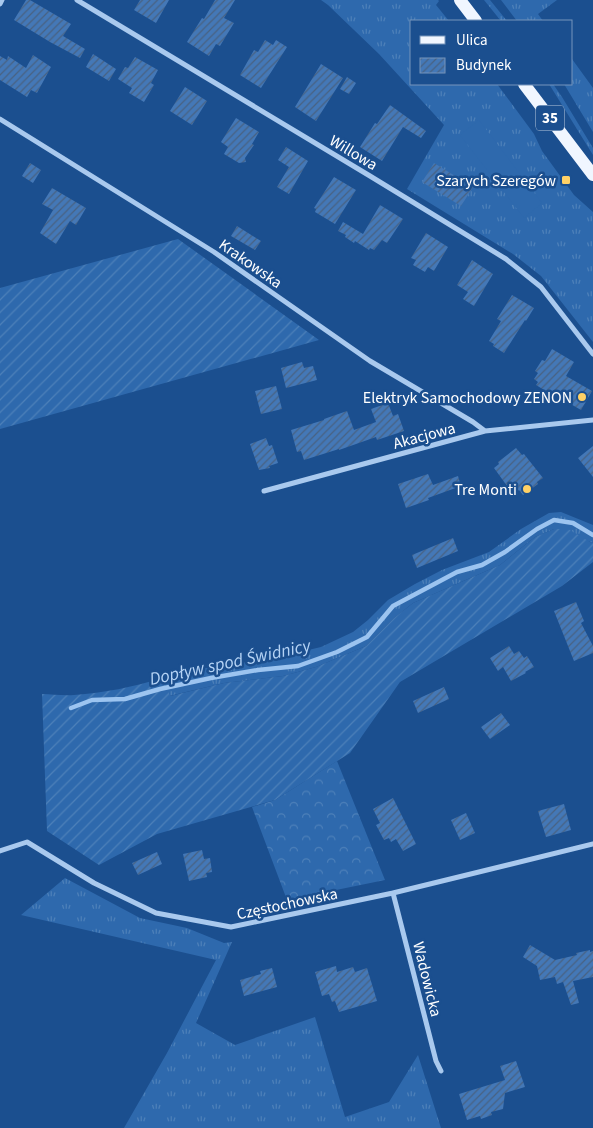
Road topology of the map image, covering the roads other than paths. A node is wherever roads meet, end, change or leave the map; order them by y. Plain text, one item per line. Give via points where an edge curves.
1 (2, 0) edge
2 (77, 0) edge
3 (460, 0) edge
4 (0, 4) edge
5 (475, 20) edge
6 (525, 85) edge
7 (0, 119) edge
8 (593, 175) edge
9 (593, 354) edge
10 (593, 420) edge
11 (484, 431) junction
12 (264, 491) dead end
13 (593, 844) edge
14 (0, 852) edge
15 (393, 893) junction
16 (441, 1071) dead end

1 - 4 street
2 - 9 street, Willowa via 506,259 541,287
3 - 5 main road
6 - 8 main road, 35
7 - 11 street, Krakowska via 214,252 370,361
10 - 11 street, Akacjowa
11 - 12 street, Akacjowa
13 - 15 street, Częstochowska
14 - 15 street, Częstochowska via 27,842 94,883 156,912 231,928
15 - 16 street, Wadowicka

